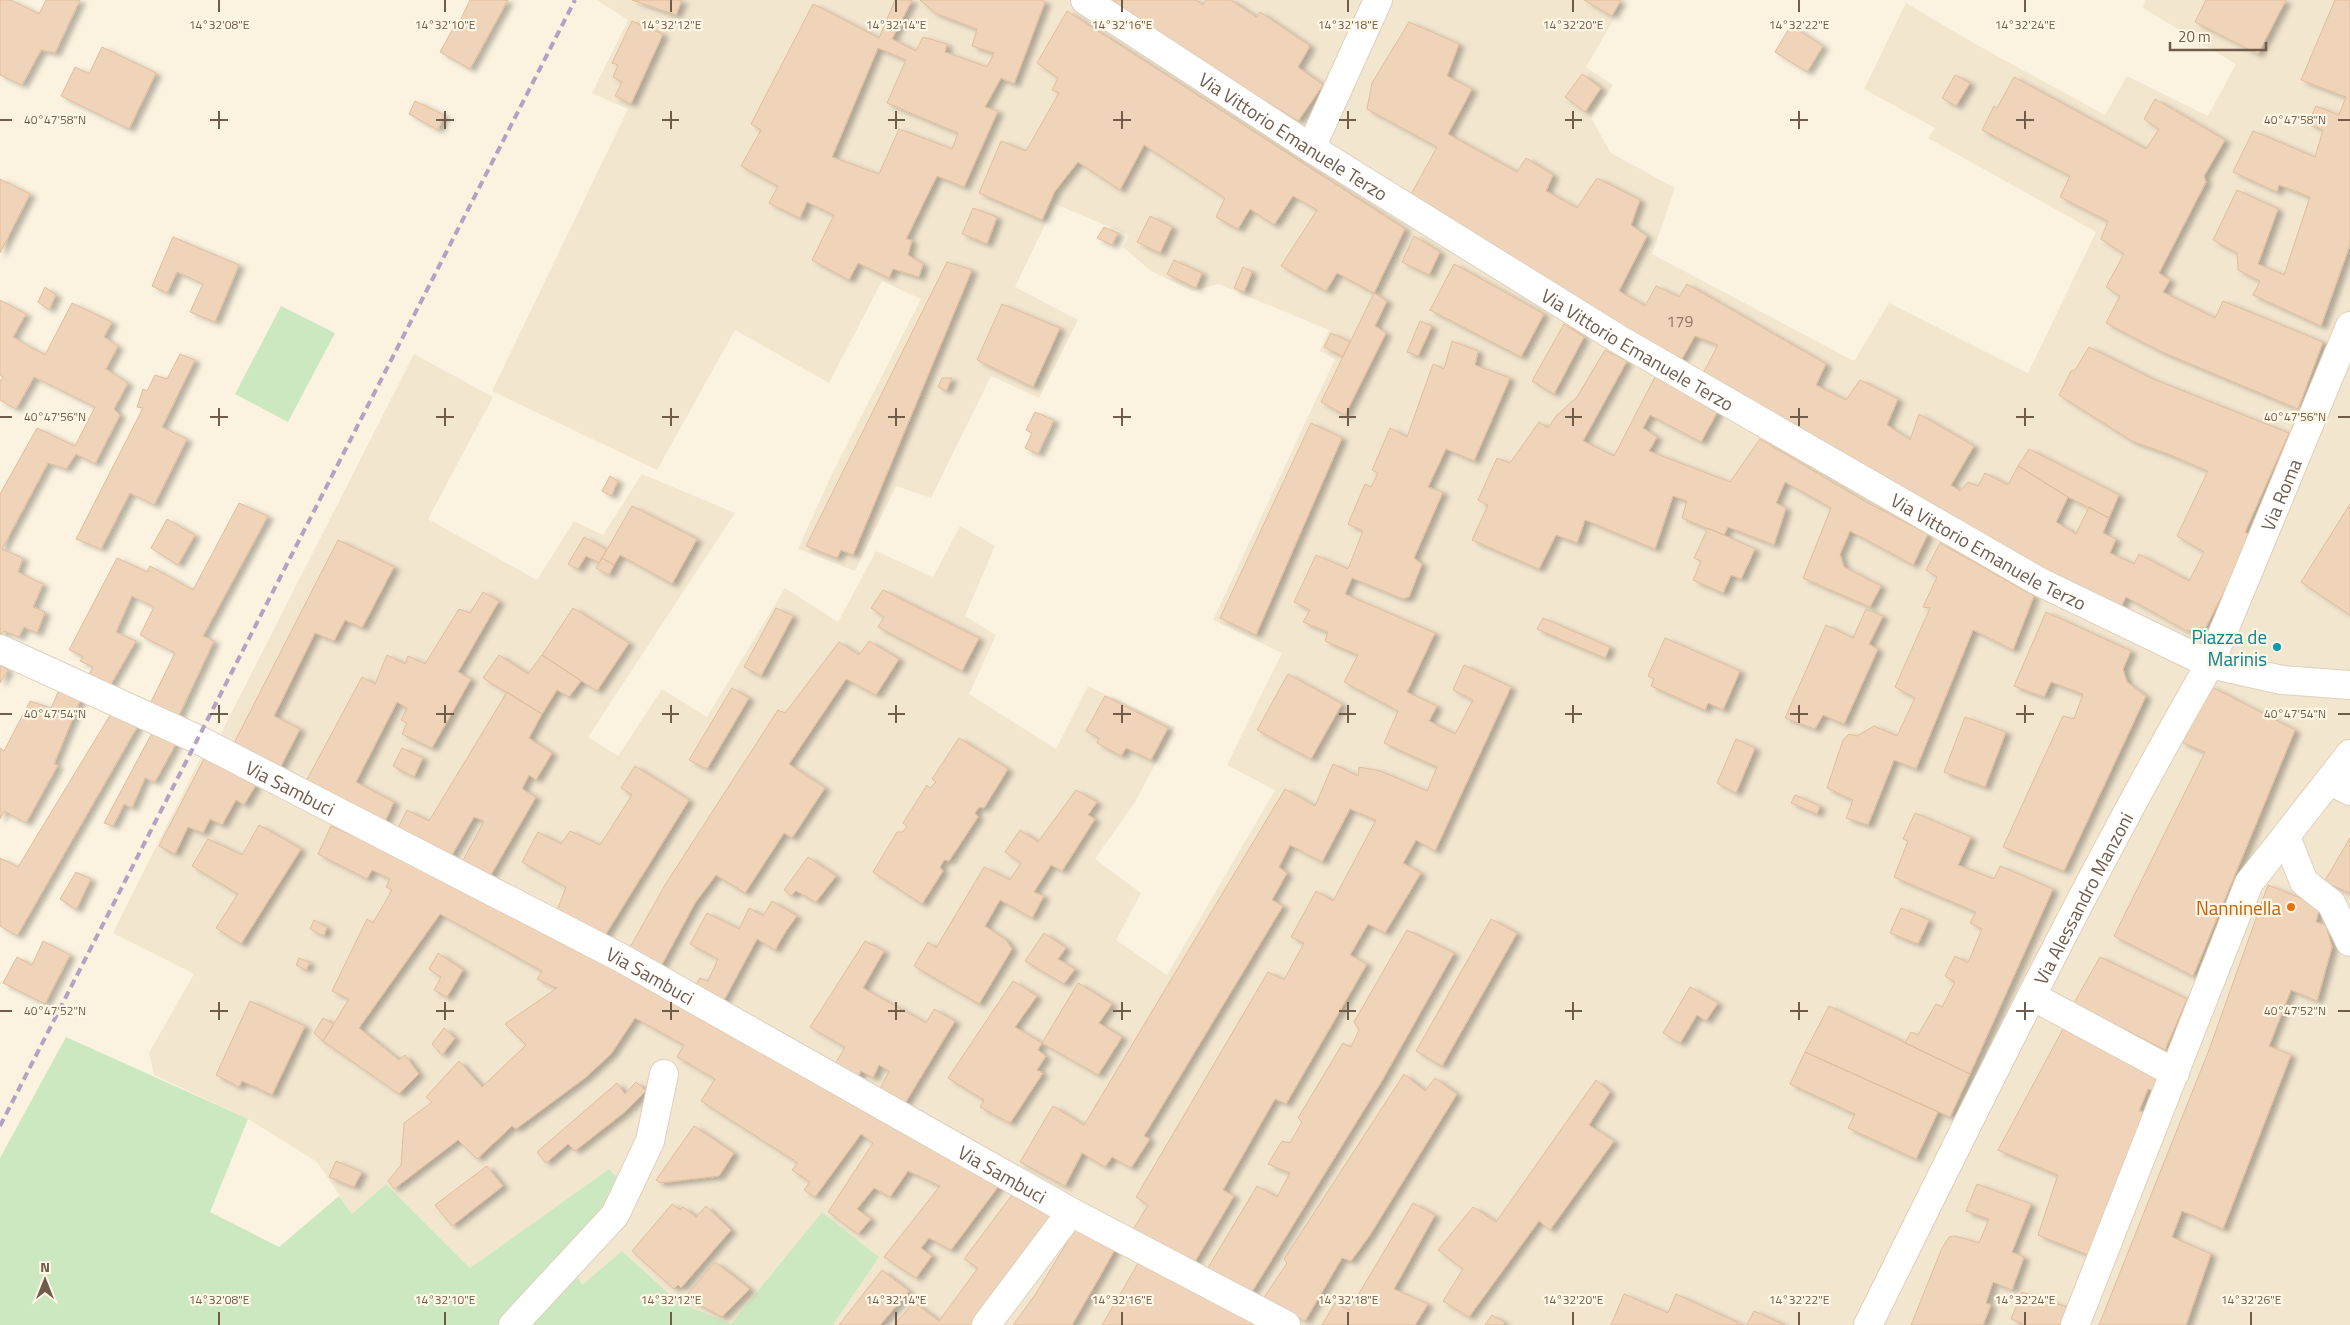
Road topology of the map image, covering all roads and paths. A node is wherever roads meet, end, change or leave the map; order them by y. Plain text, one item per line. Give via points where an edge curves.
1 (1086, 0) edge
2 (1378, 0) edge
3 (1311, 148) junction
4 (2350, 326) edge
5 (0, 649) edge
6 (2210, 664) junction
7 (2350, 685) edge
8 (2350, 754) edge
9 (2340, 786) edge
10 (2286, 838) junction
11 (2350, 942) edge
12 (2032, 996) junction
13 (2175, 1073) junction
14 (664, 1074) dead end
15 (1071, 1212) junction
16 (513, 1325) edge
17 (986, 1325) edge
18 (1286, 1325) edge
19 (1868, 1325) edge
20 (2075, 1325) edge

1 - 3 street, Via Vittorio Emanuele Terzo
2 - 3 street
3 - 6 street, Via Vittorio Emanuele Terzo via 1620,340 2038,581
4 - 6 street, Via Roma
5 - 15 street, Via Sambuci via 197,739 623,959
6 - 7 street, Via Vittorio Emanuele Terzo via 2282,680
6 - 12 street, Via Alessandro Manzoni
8 - 9 street
9 - 10 street
10 - 11 street via 2304,882 2331,903
10 - 13 street via 2249,884
12 - 13 street
12 - 19 street, Via Alessandro Manzoni
13 - 20 street
14 - 16 street via 650,1141 615,1215
15 - 17 street
15 - 18 street, Via Sambuci

